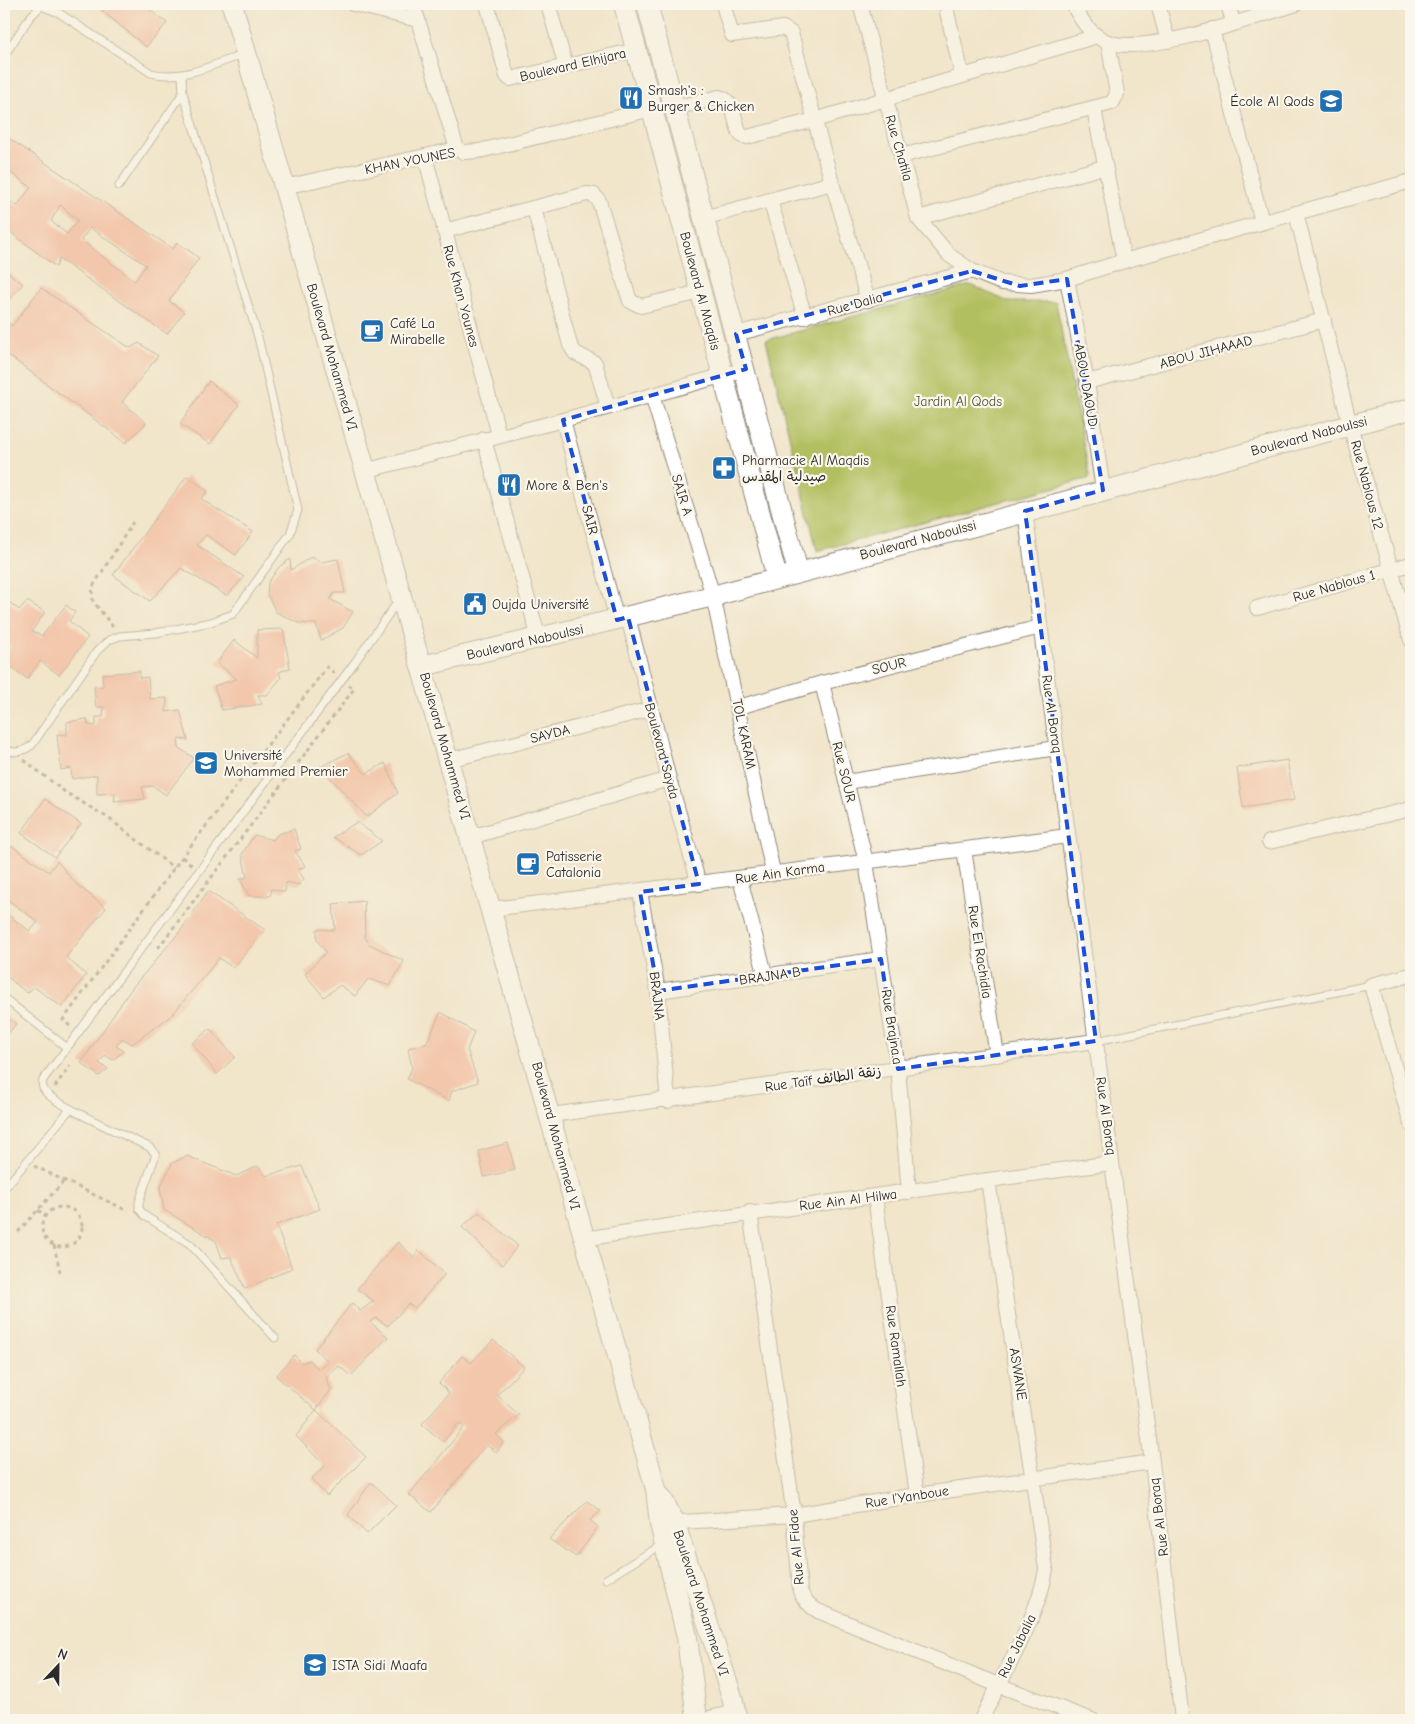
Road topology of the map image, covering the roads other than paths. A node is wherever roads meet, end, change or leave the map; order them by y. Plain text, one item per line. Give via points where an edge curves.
1 (232, 4) edge
2 (353, 4) edge
3 (413, 4) edge
4 (487, 4) edge
5 (548, 4) edge
6 (624, 4) edge
7 (647, 4) edge
8 (722, 4) edge
9 (860, 4) edge
10 (948, 4) edge
11 (1073, 4) edge
12 (1158, 4) edge
13 (1228, 4) edge
14 (1296, 4) edge
15 (418, 20) junction
16 (1233, 22) junction
17 (1212, 29) junction
18 (1102, 39) junction
19 (1168, 41) junction
20 (636, 50) junction
21 (245, 54) junction
22 (4, 56) edge
23 (566, 67) junction
24 (182, 75) junction
25 (962, 75) junction
26 (182, 93) junction
27 (885, 100) junction
28 (675, 108) junction
29 (652, 109) junction
30 (1094, 109) junction
31 (815, 120) junction
32 (456, 149) junction
33 (425, 156) junction
34 (901, 156) junction
35 (1104, 168) junction
36 (1411, 181) edge
37 (832, 182) junction
38 (120, 186) dead end
39 (284, 187) junction
40 (770, 200) junction
41 (534, 208) junction
42 (1296, 213) junction
43 (704, 218) junction
44 (918, 218) junction
45 (1262, 222) junction
46 (444, 231) junction
47 (1124, 260) junction
48 (972, 272) junction
49 (1066, 279) junction
50 (701, 292) junction
51 (868, 300) junction
52 (805, 318) junction
53 (1324, 320) junction
54 (736, 334) junction
55 (746, 369) junction
56 (723, 375) junction
57 (1087, 382) junction
58 (652, 395) junction
59 (608, 407) junction
60 (1411, 409) edge
61 (563, 420) junction
62 (1350, 425) junction
63 (499, 436) junction
64 (484, 439) junction
65 (364, 471) junction
66 (1103, 490) junction
67 (1025, 512) junction
68 (1411, 564) edge
69 (1390, 570) junction
70 (798, 572) junction
71 (777, 578) junction
72 (713, 596) junction
73 (400, 598) junction
74 (1258, 608) dead end
75 (623, 619) junction
76 (1040, 627) junction
77 (539, 638) junction
78 (1411, 640) edge
79 (422, 666) junction
80 (822, 683) junction
81 (739, 707) junction
82 (651, 709) junction
83 (4, 748) edge
84 (1056, 748) junction
85 (449, 760) junction
86 (669, 778) junction
87 (846, 782) junction
88 (1411, 809) edge
89 (1068, 836) junction
90 (471, 837) junction
91 (1269, 842) dead end
92 (964, 850) junction
93 (866, 862) junction
94 (773, 872) junction
95 (740, 879) junction
96 (699, 884) junction
97 (640, 892) junction
98 (492, 910) junction
99 (881, 958) junction
100 (1411, 975) edge
101 (766, 977) junction
102 (1371, 985) junction
103 (658, 991) junction
104 (4, 998) edge
105 (1096, 1042) junction
106 (66, 1046) junction
107 (997, 1055) junction
108 (898, 1069) junction
109 (668, 1101) junction
110 (70, 1109) junction
111 (551, 1115) junction
112 (1411, 1124) edge
113 (1112, 1163) junction
114 (988, 1180) junction
115 (4, 1189) edge
116 (910, 1192) junction
117 (875, 1197) junction
118 (750, 1212) junction
119 (584, 1239) junction
120 (275, 1338) dead end
121 (1152, 1462) junction
122 (1033, 1479) junction
123 (917, 1495) junction
124 (794, 1515) junction
125 (667, 1529) junction
126 (1046, 1569) joint
127 (606, 1579) dead end
128 (998, 1685) junction
129 (697, 1720) edge
130 (713, 1720) edge
131 (732, 1720) edge
132 (737, 1720) edge
133 (981, 1720) edge
134 (1092, 1720) edge
135 (1182, 1720) edge

1 - 21 street, Boulevard Mohammed VI
2 - 15 street
3 - 15 street
4 - 23 street, Boulevard Elhijara via 510,79
5 - 23 street
6 - 20 street, Boulevard Al Maqdis
7 - 28 street, Boulevard Al Maqdis
8 - 31 street via 732,35 783,28 791,33
9 - 27 street, Rue Chatila
10 - 25 street via 947,12
11 - 18 street via 1083,23
12 - 19 street
13 - 16 street
14 - 16 street
15 - 32 street
16 - 17 street
17 - 19 street
17 - 45 street
18 - 19 street via 1125,46
18 - 25 street
18 - 30 street via 1116,99
20 - 23 street, Boulevard Elhijara
20 - 29 street, Boulevard Al Maqdis
21 - 24 lane
21 - 39 street, Boulevard Mohammed VI
22 - 24 lane via 41,6 59,13 151,73 166,77
24 - 26 lane
25 - 27 street
26 - 38 lane
26 - 83 lane via 258,337 298,510 290,534 233,614 211,622 108,640 32,745 20,752
27 - 31 street
27 - 34 street, Rue Chatila
28 - 31 street via 725,98 730,103 739,132 747,137
28 - 43 street, Boulevard Al Maqdis
29 - 32 street, KHAN YOUNES via 479,151
29 - 50 street, Boulevard Al Maqdis
30 - 34 street
30 - 35 street
31 - 37 street
32 - 33 street, KHAN YOUNES
33 - 39 street, KHAN YOUNES
33 - 46 street, Rue Khan Younes
34 - 44 street, Rue Chatila
35 - 44 street
35 - 47 street
36 - 42 street, Rue Chatila
37 - 40 street
37 - 51 street
39 - 65 street, Boulevard Mohammed VI
40 - 43 street
40 - 52 street
41 - 46 street
41 - 50 street via 594,195 599,201 630,301 635,305
41 - 59 street via 570,345 574,353 595,363
42 - 45 street, Rue Chatila
42 - 53 street, Rue Nablous 12
43 - 54 street, Boulevard Al Maqdis
44 - 48 street, Rue Chatila via 949,256
45 - 47 street, Rue Chatila
46 - 63 street, Rue Khan Younes
47 - 49 street, Rue Chatila
48 - 49 street, Rue Chatila via 1020,286
48 - 51 street, Rue Dalia
49 - 57 street, ABOU DAOUD
50 - 56 street, Boulevard Al Maqdis
51 - 52 street, Rue Dalia
52 - 54 street, Rue Dalia
53 - 57 street, ABOU JIHAAAD
53 - 62 street, Rue Nablous 12
54 - 55 street, Boulevard Al Maqdis
55 - 56 street
55 - 70 street, Boulevard Al Maqdis
56 - 58 street
56 - 71 street, Boulevard Al Maqdis
57 - 66 street, ABOU DAOUD
58 - 59 street
58 - 72 street, SAIR A
59 - 61 street
60 - 62 street, Boulevard Naboulssi
61 - 63 street
61 - 75 street, SAIR
62 - 66 street, Boulevard Naboulssi
62 - 69 street, Rue Nablous 12
63 - 64 street
64 - 65 street
64 - 77 street
65 - 73 street, Boulevard Mohammed VI
66 - 67 street, Boulevard Naboulssi
67 - 70 street, Boulevard Naboulssi
67 - 76 street, Rue Al Boraq
68 - 69 street, Rue Nablous 1
69 - 74 street, Rue Nablous 1
69 - 78 street, Rue Nablous 12
70 - 71 street, Boulevard Naboulssi
71 - 72 street, Boulevard Naboulssi
72 - 75 street, Boulevard Naboulssi
72 - 81 street, TOL KARAM
73 - 79 street, Boulevard Mohammed VI
73 - 106 lane via 351,668
75 - 77 street, Boulevard Naboulssi
75 - 82 street, Boulevard Sayda
76 - 80 street, SOUR
76 - 84 street, Rue Al Boraq
77 - 79 street, Boulevard Naboulssi
79 - 85 street, Boulevard Mohammed VI
80 - 81 street, SOUR
80 - 87 street, Rue SOUR
81 - 94 street, TOL KARAM
82 - 85 street, SAYDA
82 - 86 street, Boulevard Sayda
84 - 87 street
84 - 89 street, Rue Al Boraq
85 - 90 street, Boulevard Mohammed VI
86 - 90 street
86 - 96 street, Boulevard Sayda
87 - 93 street, Rue SOUR
88 - 91 street
89 - 92 street, Rue Ain Karma
89 - 105 street, Rue Al Boraq
90 - 98 street, Boulevard Mohammed VI
92 - 93 street, Rue Ain Karma
92 - 107 street, Rue El Rachidia
93 - 94 street, Rue Ain Karma
93 - 99 street, Rue Brajna.a
94 - 95 street, Rue Ain Karma
95 - 96 street, Rue Ain Karma
95 - 101 street
96 - 97 street, Rue Ain Karma
97 - 98 street, Rue Ain Karma
97 - 103 street, BRAJNA
98 - 111 street, Boulevard Mohammed VI
99 - 101 street, BRAJNA B
99 - 108 street, Rue Brajna.a
100 - 102 street
101 - 103 street, BRAJNA B
102 - 105 lane
102 - 112 street
103 - 109 street, BRAJNA
104 - 106 lane
105 - 107 street, Rue Taïf زنقة الطائف
105 - 113 street, Rue Al Boraq
106 - 110 lane via 44,1076 42,1084 45,1093
107 - 108 street, Rue Taïf زنقة الطائف
108 - 109 street, Rue Taïf زنقة الطائف
108 - 116 street, Rue Brajna.a
109 - 111 street, Rue Taïf زنقة الطائف
110 - 115 lane
110 - 120 lane via 149,1147 156,1154 139,1209 190,1244
111 - 119 street, Boulevard Mohammed VI
113 - 114 street, Rue Ain Al Hilwa
113 - 121 street, Rue Al Boraq
114 - 116 street, Rue Ain Al Hilwa
114 - 122 street, ASWANE
116 - 117 street, Rue Ain Al Hilwa
117 - 118 street, Rue Ain Al Hilwa
117 - 123 street, Rue Ramallah
118 - 119 street, Rue Ain Al Hilwa
118 - 124 street, Rue Al Fidae
119 - 125 street, Boulevard Mohammed VI
121 - 122 street, Rue l’Yanboue
121 - 135 street, Rue Al Boraq
122 - 123 street, Rue l’Yanboue
122 - 126 street, ASWANE
123 - 124 street, Rue l’Yanboue
124 - 125 street, Rue l’Yanboue
124 - 128 street, Rue Al Fidae via 800,1591 810,1606
125 - 127 lane
125 - 129 street, Boulevard Mohammed VI via 687,1637
125 - 132 street, Boulevard Mohammed VI via 732,1698
126 - 128 street, Rue Jabalia via 1035,1608
128 - 133 street, Rue Jabalia
128 - 134 street, Rue Al Fidae
130 - 131 street

